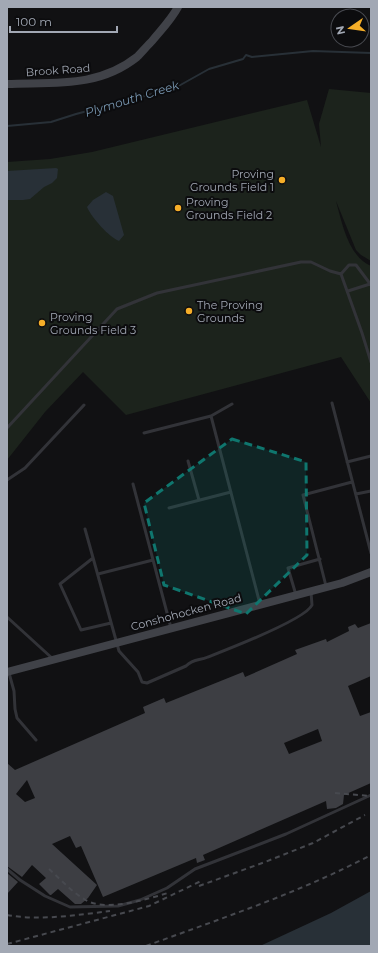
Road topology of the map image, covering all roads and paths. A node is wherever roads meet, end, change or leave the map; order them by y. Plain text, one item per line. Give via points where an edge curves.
1 (178, 7) edge
2 (7, 84) edge
3 (341, 274) junction
4 (370, 285) edge
5 (348, 291) junction
6 (371, 362) edge
7 (332, 403) dead end
8 (232, 404) dead end
9 (84, 405) dead end
10 (211, 416) junction
11 (7, 428) edge
12 (144, 433) dead end
13 (371, 456) edge
14 (188, 461) dead end
15 (347, 462) junction
16 (7, 480) edge
17 (352, 482) junction
18 (133, 484) dead end
19 (371, 490) edge
20 (231, 492) junction
21 (356, 494) junction
22 (199, 500) junction
23 (169, 508) dead end
24 (85, 529) dead end
25 (371, 553) edge
26 (93, 558) junction
27 (153, 560) junction
28 (320, 560) junction
29 (371, 572) edge
30 (98, 574) junction
31 (327, 587) junction
32 (311, 591) junction
33 (296, 595) junction
34 (260, 604) junction
35 (7, 617) edge
36 (111, 623) junction
37 (171, 628) junction
38 (116, 642) junction
39 (53, 659) junction
40 (8, 671) edge
41 (36, 740) dead end
42 (371, 795) edge
43 (7, 869) edge

1 - 2 main road, Brook Road via 138,56 111,73 78,81
3 - 4 lane via 349,265 356,265
3 - 5 lane
3 - 11 lane via 311,262 301,262 157,293 117,308
4 - 5 lane
5 - 6 lane
7 - 15 lane
8 - 10 lane
9 - 16 lane via 25,468
10 - 12 lane
10 - 20 lane
13 - 15 lane
14 - 22 lane
15 - 17 lane
17 - 21 lane
17 - 28 lane via 303,495
18 - 27 lane
19 - 21 lane
20 - 22 lane
20 - 34 lane
21 - 25 lane
22 - 23 lane
24 - 26 lane
26 - 30 lane
26 - 36 lane via 60,584 81,630
27 - 30 lane
27 - 37 lane
28 - 31 lane
28 - 33 lane via 288,568
29 - 31 main road, Conshohocken Road
30 - 36 lane
31 - 32 main road, Conshohocken Road
32 - 33 main road, Conshohocken Road
32 - 38 lane via 312,605 304,614 243,643 206,658 191,661 186,666 147,683 142,682 138,672 121,654
33 - 34 main road, Conshohocken Road
34 - 37 main road, Conshohocken Road
35 - 39 lane
36 - 38 lane
37 - 38 main road, Conshohocken Road
38 - 39 main road, Conshohocken Road
39 - 40 main road, Conshohocken Road
40 - 41 lane via 14,691 17,718
42 - 43 lane via 286,834 195,869 167,888 140,900 118,906 70,907 45,896

